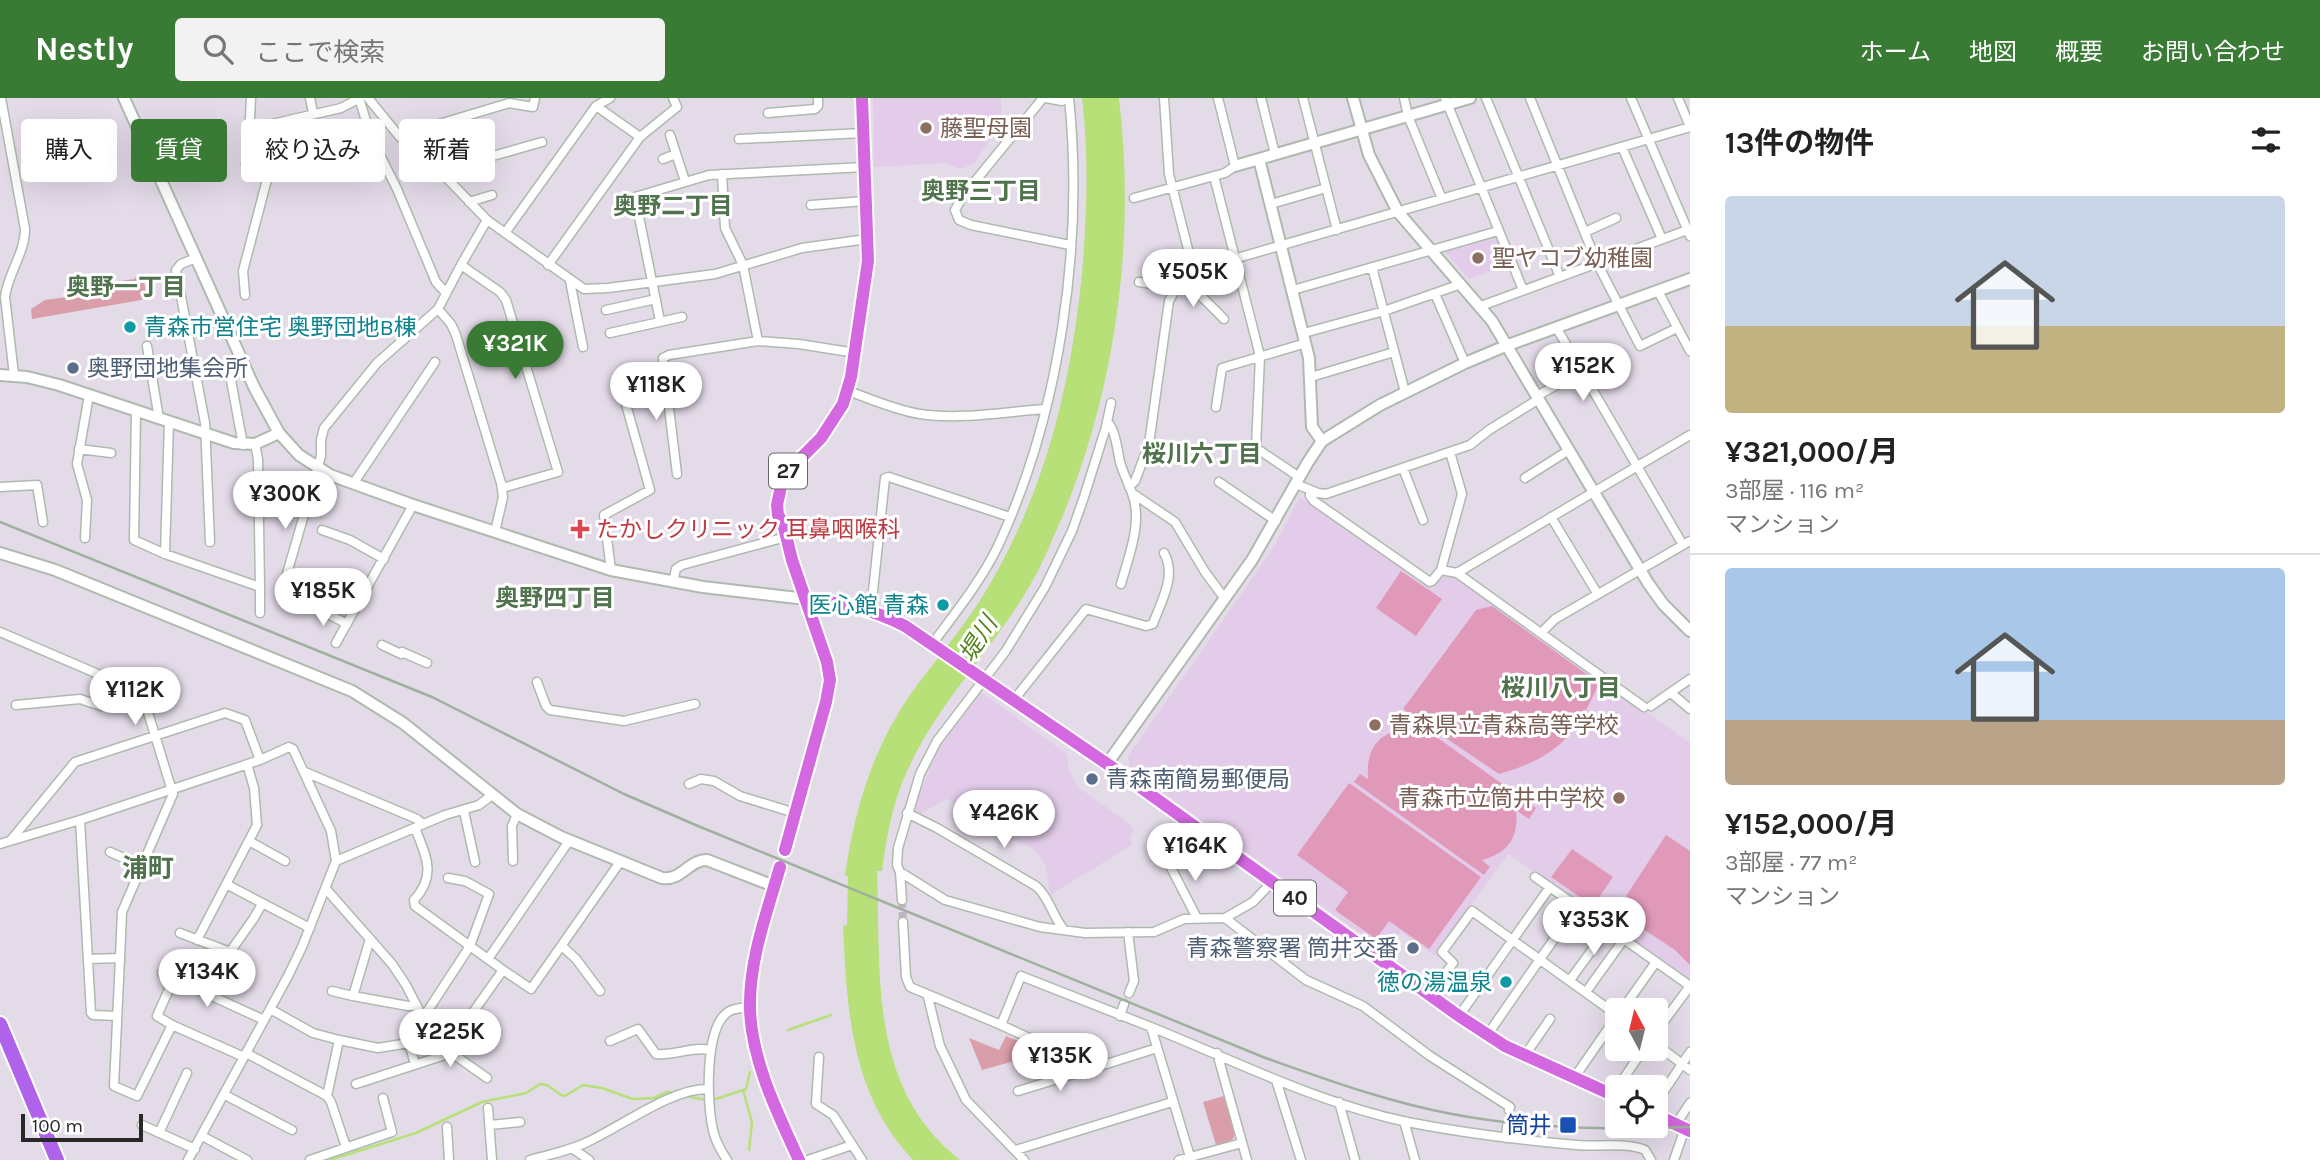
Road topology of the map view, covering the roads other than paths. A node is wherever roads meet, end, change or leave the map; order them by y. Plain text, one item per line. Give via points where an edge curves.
1 (1, 98) edge
2 (124, 98) edge
3 (251, 98) edge
4 (310, 98) edge
5 (360, 98) edge
6 (368, 98) edge
7 (535, 98) edge
8 (610, 98) edge
9 (673, 98) edge
10 (818, 98) edge
11 (862, 98) edge
12 (1044, 98) edge
13 (1164, 98) edge
14 (1218, 98) edge
15 (1261, 98) edge
16 (1303, 98) edge
17 (1353, 98) edge
18 (1404, 98) edge
19 (1470, 98) edge
20 (1486, 98) edge
21 (1530, 98) edge
22 (1631, 98) edge
23 (1678, 98) edge
24 (1065, 100) edge
25 (1446, 101) edge
26 (596, 106) junction
27 (313, 113) junction
28 (768, 113) dead end
29 (1408, 116) junction
30 (250, 119) edge
31 (456, 119) edge
32 (1690, 127) edge
33 (1360, 130) junction
34 (863, 133) junction
35 (670, 135) dead end
36 (399, 136) edge
37 (640, 137) junction
38 (739, 139) dead end
39 (1648, 139) junction
40 (542, 142) dead end
41 (1314, 143) junction
42 (1622, 147) junction
43 (495, 155) edge
44 (676, 155) junction
45 (1275, 155) junction
46 (663, 159) dead end
47 (1259, 159) junction
48 (1557, 165) junction
49 (1236, 166) junction
50 (865, 167) junction
51 (722, 174) junction
52 (1214, 176) junction
53 (1518, 177) junction
54 (685, 181) junction
55 (450, 182) edge
56 (1172, 187) junction
57 (1481, 187) junction
58 (1326, 188) junction
59 (492, 195) dead end
60 (1134, 198) dead end
61 (1442, 199) junction
62 (866, 201) junction
63 (469, 202) junction
64 (1271, 204) junction
65 (811, 205) dead end
66 (1398, 212) junction
67 (1616, 218) dead end
68 (487, 220) junction
69 (1337, 230) junction
70 (1498, 230) junction
71 (1585, 232) junction
72 (1689, 232) edge
73 (505, 233) junction
74 (867, 239) junction
75 (1662, 239) junction
76 (1070, 245) junction
77 (1282, 246) junction
78 (1430, 250) junction
79 (196, 258) junction
80 (1236, 259) junction
81 (1597, 263) junction
82 (461, 265) junction
83 (548, 265) junction
84 (743, 265) junction
85 (1372, 267) junction
86 (1193, 269) junction
87 (1560, 277) junction
88 (1184, 279) junction
89 (1690, 279) edge
90 (570, 281) junction
91 (653, 281) junction
92 (1139, 282) dead end
93 (1461, 284) junction
94 (1176, 288) junction
95 (1293, 290) junction
96 (1523, 290) junction
97 (1658, 291) junction
98 (446, 293) junction
99 (1435, 294) junction
100 (244, 295) dead end
101 (656, 299) junction
102 (1618, 305) junction
103 (1481, 306) junction
104 (438, 309) junction
105 (606, 310) dead end
106 (1384, 311) junction
107 (682, 317) dead end
108 (1224, 319) dead end
109 (660, 321) junction
110 (1556, 327) junction
111 (1677, 328) junction
112 (610, 332) dead end
113 (1305, 338) junction
114 (758, 341) junction
115 (1508, 345) junction
116 (147, 346) dead end
117 (583, 347) dead end
118 (1690, 351) edge
119 (1394, 352) junction
120 (856, 353) junction
121 (1260, 356) junction
122 (435, 362) dead end
123 (1465, 363) junction
124 (228, 364) dead end
125 (664, 367) junction
126 (1581, 371) junction
127 (0, 375) edge
128 (14, 375) junction
129 (1311, 377) junction
130 (848, 391) junction
131 (1405, 392) junction
132 (89, 395) junction
133 (1538, 398) junction
134 (1111, 403) dead end
135 (1216, 407) dead end
136 (1044, 409) junction
137 (136, 411) junction
138 (164, 421) junction
139 (1107, 421) junction
140 (279, 433) junction
141 (205, 435) junction
142 (1690, 435) edge
143 (1322, 441) junction
144 (249, 444) junction
145 (79, 449) junction
146 (1569, 450) junction
147 (1450, 452) junction
148 (111, 453) dead end
149 (1636, 466) junction
150 (318, 468) junction
151 (1403, 468) junction
152 (677, 474) dead end
153 (1525, 478) dead end
154 (1298, 481) junction
155 (1219, 482) dead end
156 (353, 484) junction
157 (0, 488) edge
158 (502, 488) junction
159 (1130, 490) junction
160 (1310, 490) junction
161 (1594, 491) junction
162 (413, 505) junction
163 (1010, 517) junction
164 (1551, 517) junction
165 (1423, 520) dead end
166 (1276, 521) junction
167 (43, 522) dead end
168 (321, 530) dead end
169 (495, 533) junction
170 (786, 537) junction
171 (85, 538) dead end
172 (210, 542) dead end
173 (1686, 543) edge
174 (0, 553) edge
175 (1164, 553) dead end
176 (165, 554) junction
177 (384, 559) junction
178 (611, 570) junction
179 (1441, 570) junction
180 (1640, 570) junction
181 (1457, 573) junction
182 (314, 576) dead end
183 (673, 582) junction
184 (1121, 584) dead end
185 (260, 587) junction
186 (1597, 593) junction
187 (806, 599) junction
188 (1225, 599) junction
189 (284, 600) dead end
190 (360, 601) junction
191 (313, 606) dead end
192 (871, 610) junction
193 (260, 614) dead end
194 (347, 624) junction
195 (1690, 631) edge
196 (0, 632) edge
197 (1541, 633) junction
198 (336, 643) dead end
199 (934, 644) junction
200 (382, 645) dead end
201 (427, 663) dead end
202 (982, 678) junction
203 (1690, 678) edge
204 (111, 679) junction
205 (537, 682) dead end
206 (1671, 693) junction
207 (1013, 701) junction
208 (695, 704) dead end
209 (16, 705) dead end
210 (1690, 709) edge
211 (155, 736) junction
212 (260, 760) junction
213 (247, 764) junction
214 (1107, 764) junction
215 (305, 772) junction
216 (689, 784) dead end
217 (172, 788) junction
218 (492, 795) junction
219 (464, 811) junction
220 (795, 813) junction
221 (907, 813) junction
222 (517, 814) junction
223 (80, 820) junction
224 (419, 826) junction
225 (11, 840) junction
226 (249, 841) junction
227 (569, 841) junction
228 (0, 844) edge
229 (785, 850) dead end
230 (110, 852) dead end
231 (337, 860) junction
232 (513, 860) dead end
233 (1167, 860) dead end
234 (285, 861) dead end
235 (475, 862) dead end
236 (620, 862) junction
237 (142, 866) junction
238 (780, 867) dead end
239 (901, 873) junction
240 (1535, 877) dead end
241 (448, 878) dead end
242 (1272, 882) junction
243 (226, 884) junction
244 (774, 886) junction
245 (1550, 887) junction
246 (326, 889) junction
247 (902, 900) tunnel mouth
248 (262, 904) junction
249 (1577, 906) junction
250 (1197, 918) junction
251 (1225, 918) junction
252 (903, 922) tunnel mouth
253 (310, 928) junction
254 (1608, 928) junction
255 (1063, 930) junction
256 (1128, 932) junction
257 (180, 933) dead end
258 (370, 939) junction
259 (1513, 939) junction
260 (1624, 939) junction
261 (197, 940) junction
262 (470, 946) junction
263 (562, 946) junction
264 (120, 958) junction
265 (1540, 958) junction
266 (88, 959) junction
267 (488, 959) junction
268 (1656, 962) junction
269 (503, 970) junction
270 (162, 973) dead end
271 (174, 978) junction
272 (1570, 980) junction
273 (1690, 986) edge
274 (332, 991) dead end
275 (600, 991) dead end
276 (1586, 992) junction
277 (1129, 993) dead end
278 (1430, 995) junction
279 (353, 996) junction
280 (928, 997) junction
281 (1630, 998) edge
282 (1124, 1004) dead end
283 (417, 1006) junction
284 (750, 1007) junction
285 (1605, 1007) edge
286 (270, 1009) junction
287 (117, 1016) junction
288 (1120, 1016) junction
289 (1459, 1016) junction
290 (1668, 1016) edge
291 (1550, 1018) dead end
292 (264, 1020) junction
293 (0, 1024) edge
294 (172, 1025) junction
295 (1001, 1025) junction
296 (1151, 1027) junction
297 (1605, 1033) edge
298 (1488, 1034) junction
299 (432, 1035) dead end
300 (339, 1040) junction
301 (610, 1041) dead end
302 (1157, 1048) junction
303 (446, 1049) junction
304 (711, 1050) junction
305 (1690, 1052) edge
306 (1217, 1053) junction
307 (1668, 1053) edge
308 (245, 1055) junction
309 (1525, 1055) junction
310 (819, 1057) dead end
311 (415, 1064) junction
312 (1682, 1064) junction
313 (1094, 1068) junction
314 (1690, 1070) edge
315 (187, 1073) dead end
316 (487, 1078) dead end
317 (1574, 1078) junction
318 (1276, 1080) junction
319 (356, 1084) dead end
320 (1668, 1085) edge
321 (1605, 1088) edge
322 (1018, 1091) dead end
323 (225, 1095) junction
324 (327, 1096) junction
325 (709, 1096) junction
326 (383, 1098) dead end
327 (1172, 1102) junction
328 (1339, 1102) junction
329 (1690, 1104) edge
330 (488, 1108) dead end
331 (1509, 1110) dead end
332 (1404, 1121) junction
333 (520, 1122) dead end
334 (142, 1125) dead end
335 (490, 1125) junction
336 (1507, 1126) dead end
337 (447, 1127) dead end
338 (1683, 1128) edge
339 (292, 1130) dead end
340 (159, 1133) junction
341 (202, 1136) junction
342 (1506, 1138) junction
343 (1242, 1143) junction
344 (852, 1145) junction
345 (346, 1147) junction
346 (572, 1148) junction
347 (195, 1149) junction
348 (1016, 1150) junction
349 (1190, 1158) edge
350 (724, 1159) edge
351 (57, 1160) edge
352 (188, 1160) edge
353 (247, 1160) edge
354 (310, 1160) edge
355 (449, 1160) edge
356 (492, 1160) edge
357 (530, 1160) edge
358 (589, 1160) edge
359 (799, 1160) edge
360 (808, 1160) edge
361 (862, 1160) edge
362 (1024, 1160) edge
363 (1179, 1160) edge
364 (1247, 1160) edge
365 (1301, 1160) edge
366 (1355, 1160) edge
367 (1415, 1160) edge
368 (1651, 1160) edge
369 (1674, 1160) edge

1 - 128 street via 25,229 5,297
2 - 79 street
3 - 30 street
4 - 27 street
5 - 27 street via 341,108
5 - 98 street via 370,137 438,286
6 - 36 street
7 - 31 street via 533,107 509,103
8 - 26 street
9 - 37 street via 675,110
10 - 28 street via 816,109
11 - 34 main road, 27
12 - 24 street
12 - 76 street via 955,210 959,220 971,225
13 - 56 street
14 - 49 street
15 - 45 street
16 - 41 street
17 - 33 street
18 - 29 street
19 - 25 street
20 - 53 street
21 - 48 street
22 - 39 street
23 - 32 street
24 - 76 street via 1073,163
25 - 29 street
25 - 57 street
26 - 37 street
26 - 73 street
27 - 100 street via 272,124 272,155 243,271
29 - 33 street
29 - 61 street
32 - 39 street
33 - 41 street
33 - 66 street
34 - 38 street
34 - 50 main road, 27
35 - 44 street
37 - 83 street
39 - 42 street
39 - 72 street
40 - 43 street
41 - 45 street
41 - 58 street
42 - 48 street
42 - 75 street
44 - 46 street
44 - 54 street
45 - 47 street
47 - 49 street
47 - 64 street
48 - 53 street
48 - 71 street
49 - 52 street
50 - 51 street
50 - 62 main road, 27
51 - 54 street
51 - 84 street via 726,234
52 - 56 street
52 - 80 street
53 - 57 street
53 - 87 street
54 - 91 street via 634,198
55 - 63 street
56 - 60 street
56 - 86 street
57 - 61 street
57 - 70 street
58 - 64 street
58 - 69 street
59 - 63 street
61 - 66 street
62 - 65 street
62 - 74 main road, 27
63 - 68 street
64 - 77 street
66 - 69 street
66 - 78 street
67 - 71 street
68 - 73 street
68 - 82 street
69 - 77 street
70 - 78 street
70 - 96 street
71 - 81 street
72 - 75 street
73 - 83 street
74 - 84 street via 802,248
74 - 120 main road, 27
75 - 81 street
76 - 136 street via 1060,341
77 - 80 street
77 - 95 street
78 - 85 street
78 - 93 street
79 - 140 street
79 - 141 street via 176,270
80 - 86 street
80 - 121 street
81 - 87 street
81 - 102 street
82 - 98 street
82 - 158 street via 506,300 558,472
83 - 90 street
84 - 91 street via 720,273
84 - 114 street
85 - 95 street
85 - 106 street
86 - 88 street
87 - 96 street
88 - 94 street
88 - 108 street
89 - 97 street
90 - 91 street via 594,289
90 - 117 street
91 - 101 street
92 - 94 street
93 - 99 street
93 - 103 street
94 - 159 street via 1169,301 1147,452
95 - 113 street
96 - 103 street
97 - 102 street
97 - 111 street
98 - 104 street
99 - 106 street
99 - 123 street
101 - 105 street
101 - 109 street
102 - 110 street
102 - 111 street via 1640,346
103 - 115 street
104 - 150 street via 377,363 324,428
104 - 158 street via 456,335
106 - 113 street
106 - 119 street
107 - 109 street
109 - 112 street
110 - 115 street
110 - 126 street
111 - 118 street
113 - 121 street
113 - 129 street
114 - 120 street
114 - 125 street via 668,355 663,358
115 - 123 street
115 - 133 street
116 - 138 street
119 - 129 street
119 - 131 street
120 - 130 main road, 27
121 - 135 street via 1220,369
121 - 154 street via 1256,448
122 - 156 street
123 - 131 street
124 - 144 street
125 - 152 street
125 - 178 street via 620,383 650,490 604,515
126 - 133 street
126 - 149 street
127 - 128 street
128 - 132 street
129 - 143 street via 1311,424
130 - 136 street via 929,415
130 - 170 main road, 27 via 821,438 782,482 778,515
131 - 143 street
132 - 137 street
132 - 145 street
133 - 146 street
133 - 147 street via 1476,442
134 - 139 street
136 - 163 street
137 - 138 street
137 - 176 street via 134,540
138 - 141 street
138 - 176 street
139 - 159 street
139 - 202 street via 1084,497 1054,569 1027,619
140 - 144 street
140 - 150 street
141 - 144 street
141 - 172 street
142 - 149 street
143 - 154 street
144 - 185 street via 258,459
145 - 148 street
145 - 171 street via 78,470 87,506
146 - 153 street
146 - 161 street
147 - 151 street
147 - 179 street via 1462,490
149 - 161 street
149 - 173 street
150 - 156 street
150 - 189 street via 286,577
151 - 160 street via 1326,494
151 - 165 street
154 - 160 street
154 - 166 street
155 - 166 street
156 - 162 street
157 - 167 street via 37,485
158 - 169 street
159 - 184 street via 1136,526
159 - 188 street via 1175,522
160 - 179 street via 1312,499 1430,582
161 - 164 street
161 - 180 street
162 - 169 street
162 - 177 street
163 - 192 street via 885,478
163 - 199 street via 987,567
164 - 181 street
164 - 186 street
166 - 188 street
168 - 177 street
169 - 178 street
170 - 183 street via 682,565
170 - 187 main road, 27
173 - 180 street
174 - 218 street via 68,575 352,691 403,723
175 - 207 street via 1169,581 1153,624 1086,609
176 - 185 street
177 - 190 street
178 - 183 street
179 - 181 street
180 - 186 street
180 - 195 street via 1663,604
181 - 197 street
182 - 190 street
183 - 187 street
185 - 193 street
186 - 197 street via 1555,618
187 - 192 main road, 40
187 - 220 main road, 27 via 830,680
188 - 214 street
190 - 194 street
191 - 194 street
192 - 199 main road, 40
194 - 198 street
196 - 204 street
197 - 206 street via 1647,706
199 - 202 main road, 40
200 - 201 street
202 - 207 main road, 40
202 - 221 street via 937,741
203 - 206 street
204 - 209 street via 101,706 80,699
204 - 211 street via 142,693
205 - 208 street via 550,710 617,721
206 - 210 street
207 - 214 main road, 40
211 - 212 street via 228,712 248,723
211 - 217 street
211 - 225 street via 75,762
212 - 213 street
212 - 215 street via 289,747
213 - 217 street
213 - 226 street via 257,822
214 - 242 main road, 40
215 - 224 street via 417,819
215 - 231 street via 331,831
216 - 220 street via 708,780 740,796
217 - 223 street
217 - 237 street via 172,801
218 - 219 street
218 - 222 street
219 - 224 street
219 - 235 street
220 - 229 main road, 27
221 - 239 street via 897,858
221 - 255 street via 1036,886
222 - 227 street
222 - 232 street via 512,826
223 - 225 street
223 - 266 street
224 - 231 street
224 - 262 street via 428,863 425,888 415,905
225 - 228 street
226 - 234 street
226 - 243 street
227 - 236 street
227 - 267 street
230 - 237 street
231 - 246 street
233 - 250 street
236 - 244 street via 669,879 699,860 707,860
236 - 263 street
237 - 264 street via 122,912
238 - 244 main road
239 - 247 street
239 - 255 street via 945,900
240 - 245 street
241 - 262 street via 489,894
242 - 251 street via 1253,902
242 - 278 main road, 40
243 - 248 street
243 - 261 street
244 - 284 main road
245 - 249 street
245 - 259 street
246 - 253 street
246 - 258 street
248 - 253 street
248 - 261 street via 230,952
249 - 254 street
249 - 265 street
250 - 251 street
250 - 256 street via 1154,932
251 - 331 street via 1307,980 1363,1006 1430,1056 1501,1100
252 - 280 street via 906,977 910,987
253 - 286 street
254 - 260 street
254 - 272 street
255 - 256 street
256 - 277 street via 1134,981
257 - 261 street
258 - 279 street
258 - 283 street
259 - 265 street
259 - 278 street via 1470,911 1442,953 1453,963
259 - 289 street
260 - 268 street
260 - 276 street
262 - 267 street
262 - 283 street via 423,1018
263 - 269 street via 531,989
263 - 275 street
264 - 266 street
264 - 287 street
265 - 272 street
265 - 298 street
266 - 287 street via 91,1013
267 - 269 street
268 - 273 street
268 - 281 street
269 - 303 street
270 - 271 street
271 - 292 street
271 - 294 street via 157,1016
272 - 276 street
273 - 290 street
274 - 279 street
276 - 285 street
278 - 289 main road, 40
279 - 283 street
280 - 295 street
280 - 348 street via 940,1046 966,1100
282 - 288 street
284 - 304 street via 724,1016
284 - 359 main road via 762,1067
286 - 292 street
286 - 300 street via 313,1033
287 - 294 street via 114,1086 137,1096
288 - 295 street via 1021,976
288 - 296 street
289 - 298 main road, 40
291 - 309 street
292 - 308 street
293 - 351 highway
294 - 308 street
295 - 313 street
296 - 302 street
296 - 306 street
297 - 317 street
298 - 309 main road, 40
299 - 303 street
300 - 311 street via 378,1048 408,1043
300 - 324 street
301 - 304 street via 638,1029 656,1054
302 - 313 street
302 - 327 street
303 - 311 street via 442,1056
303 - 316 street
304 - 325 street
305 - 312 street
306 - 318 street
306 - 343 street
307 - 312 street
308 - 323 street
308 - 324 street
309 - 317 main road, 40
310 - 344 street via 816,1104 833,1115
311 - 319 street
312 - 314 street
312 - 320 street
313 - 322 street
315 - 340 street
317 - 321 main road, 40
318 - 328 street
318 - 365 street
323 - 339 street
323 - 341 street
324 - 345 street
325 - 346 street via 696,1090 677,1097
325 - 350 street via 712,1128
326 - 345 street via 392,1132
327 - 348 street
327 - 349 street
328 - 332 street
328 - 366 street
329 - 338 street
330 - 335 street
332 - 342 street
332 - 367 street
333 - 335 street
334 - 340 street
335 - 356 street
336 - 342 street
337 - 355 street
338 - 369 street
340 - 347 street
341 - 347 street
341 - 353 street
342 - 368 street via 1632,1146 1646,1150
343 - 349 street
343 - 364 street
344 - 360 street
344 - 361 street
345 - 354 street
346 - 357 street
346 - 358 street
347 - 352 street
348 - 362 street
349 - 363 street

